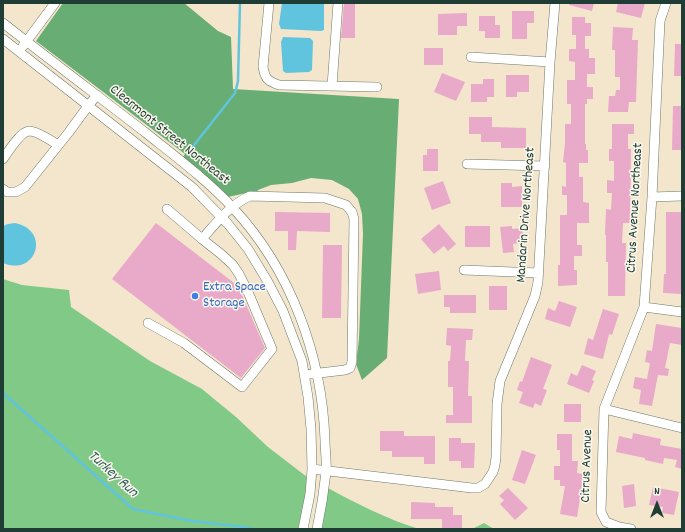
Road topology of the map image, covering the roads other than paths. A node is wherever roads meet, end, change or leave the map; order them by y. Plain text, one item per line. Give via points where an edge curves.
1 (55, 3) edge
2 (270, 3) edge
3 (338, 3) edge
4 (555, 3) edge
5 (666, 3) edge
6 (3, 23) edge
7 (3, 39) edge
8 (27, 41) junction
9 (19, 51) junction
10 (471, 57) dead end
11 (550, 62) junction
12 (332, 86) junction
13 (377, 87) dead end
14 (97, 95) junction
15 (88, 106) junction
16 (58, 145) junction
17 (3, 159) edge
18 (467, 164) dead end
19 (545, 166) junction
20 (3, 189) edge
21 (682, 196) edge
22 (652, 197) junction
23 (232, 208) junction
24 (167, 209) dead end
25 (222, 218) junction
26 (202, 239) junction
27 (464, 270) dead end
28 (539, 273) junction
29 (644, 308) junction
30 (682, 312) edge
31 (148, 323) dead end
32 (317, 373) junction
33 (304, 375) junction
34 (604, 409) junction
35 (682, 428) edge
36 (312, 469) junction
37 (326, 470) junction
38 (303, 529) edge
39 (317, 529) edge
40 (631, 529) edge

1 - 8 street
2 - 12 street via 262,67 265,76 279,85
3 - 12 street
4 - 11 street, Mandarin Drive Northeast
5 - 22 street, Citrus Avenue Northeast via 660,21
6 - 8 street, Clearmont Street Northeast
7 - 9 street, Clearmont Street Northeast
8 - 9 street
8 - 14 street, Clearmont Street Northeast
9 - 15 street, Clearmont Street Northeast
10 - 11 street
11 - 19 street, Mandarin Drive Northeast
12 - 13 street
14 - 15 street
14 - 23 street, Clearmont Street Northeast via 198,174
15 - 16 street
15 - 25 street, Clearmont Street Northeast via 192,187
16 - 17 street via 30,131 22,134
16 - 20 street via 25,187 16,192 7,192
18 - 19 street
19 - 28 street, Mandarin Drive Northeast
21 - 22 street
22 - 29 street, Citrus Avenue Northeast
23 - 25 street
23 - 32 street, Clearmont Street Northeast via 258,239 282,275 298,311
23 - 32 street via 250,196 325,198 346,205 352,212 352,362 350,368 345,370
24 - 26 street
25 - 26 street
25 - 33 street, Clearmont Street Northeast via 248,249 271,288 283,311 302,361
26 - 31 street via 233,265 239,274 272,349 242,387 184,343
27 - 28 street
28 - 37 street, Mandarin Drive Northeast via 535,296 500,381 495,465 485,484 478,488 464,488
29 - 30 street
29 - 34 street, Citrus Avenue Northeast
32 - 33 street
32 - 37 street, Clearmont Street Northeast via 325,430
33 - 36 street, Clearmont Street Northeast via 311,428
34 - 35 street
34 - 40 street, Citrus Avenue via 601,512 606,522
36 - 37 street, Mandarin Drive Northeast
36 - 38 street, Clearmont Street Northeast
37 - 39 street, Clearmont Street Northeast

